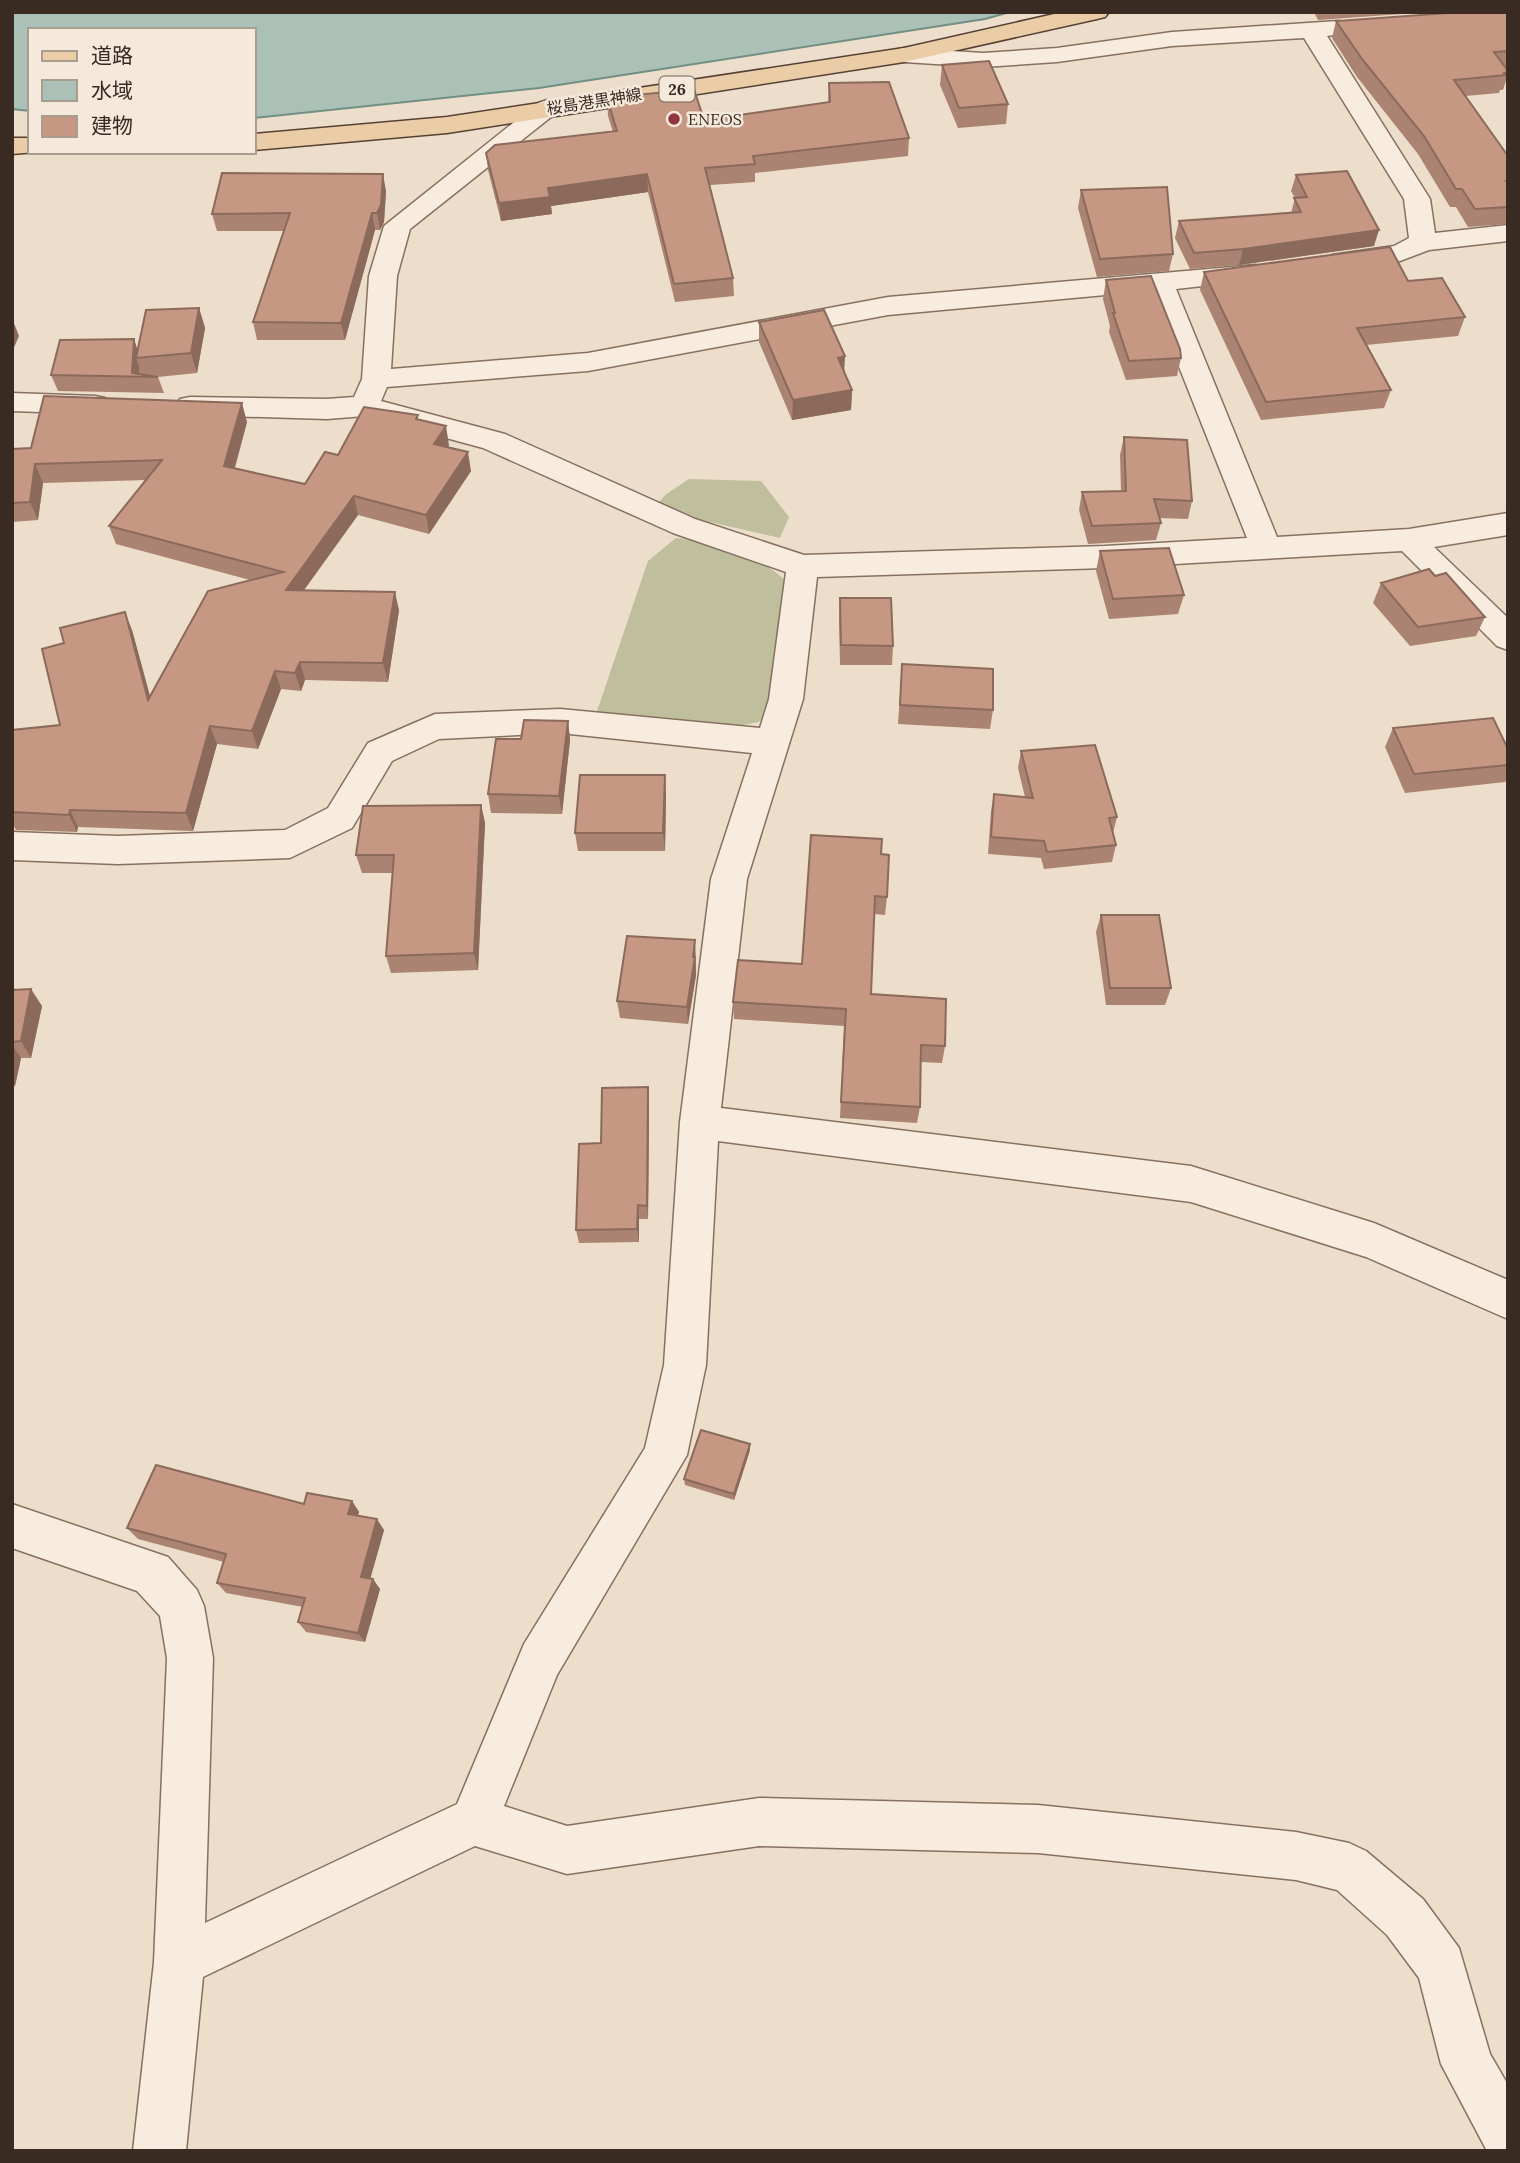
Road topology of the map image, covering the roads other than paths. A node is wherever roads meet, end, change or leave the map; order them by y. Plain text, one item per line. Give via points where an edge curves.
1 (1097, 12) edge
2 (1364, 26) edge
3 (1311, 30) junction
4 (904, 55) junction
5 (547, 108) junction
6 (256, 142) edge
7 (1508, 233) edge
8 (1423, 242) junction
9 (1319, 264) edge
10 (1279, 270) edge
11 (1160, 284) junction
12 (371, 392) junction
13 (12, 402) edge
14 (128, 405) edge
15 (165, 407) edge
16 (1508, 524) edge
17 (1409, 540) junction
18 (1266, 548) junction
19 (803, 566) junction
20 (1508, 638) edge
21 (771, 742) junction
22 (12, 846) edge
23 (700, 1122) junction
24 (1508, 1300) edge
25 (12, 1526) edge
26 (474, 1821) junction
27 (179, 1962) junction
28 (1508, 2136) edge
29 (159, 2151) edge

1 - 4 main road, 桜島港黒神線 / 26
2 - 3 street
3 - 4 street via 1172,38 1057,55 983,60
3 - 8 street via 1418,199
4 - 5 main road, 桜島港黒神線 / 26
5 - 6 main road, 桜島港黒神線 / 26 via 447,125
5 - 12 street via 397,226 383,275
7 - 8 street
8 - 9 street via 1399,253
10 - 11 street
11 - 12 street via 888,306 588,362
11 - 18 street
12 - 15 street via 327,409
12 - 19 street via 684,526
13 - 14 street
16 - 17 street
17 - 18 street
17 - 20 street
18 - 19 street
19 - 21 street via 786,699
21 - 22 street via 560,721 435,727 380,752 340,818 290,844 118,850
21 - 23 street via 729,879
23 - 24 street via 1191,1184 1374,1241
23 - 26 street via 685,1364 666,1455 540,1660
25 - 27 street via 152,1573 181,1606 190,1658
26 - 27 street
26 - 28 street via 567,1850 759,1822 1038,1829 1296,1856 1349,1868 1405,1917 1441,1966 1467,2064
27 - 29 street

